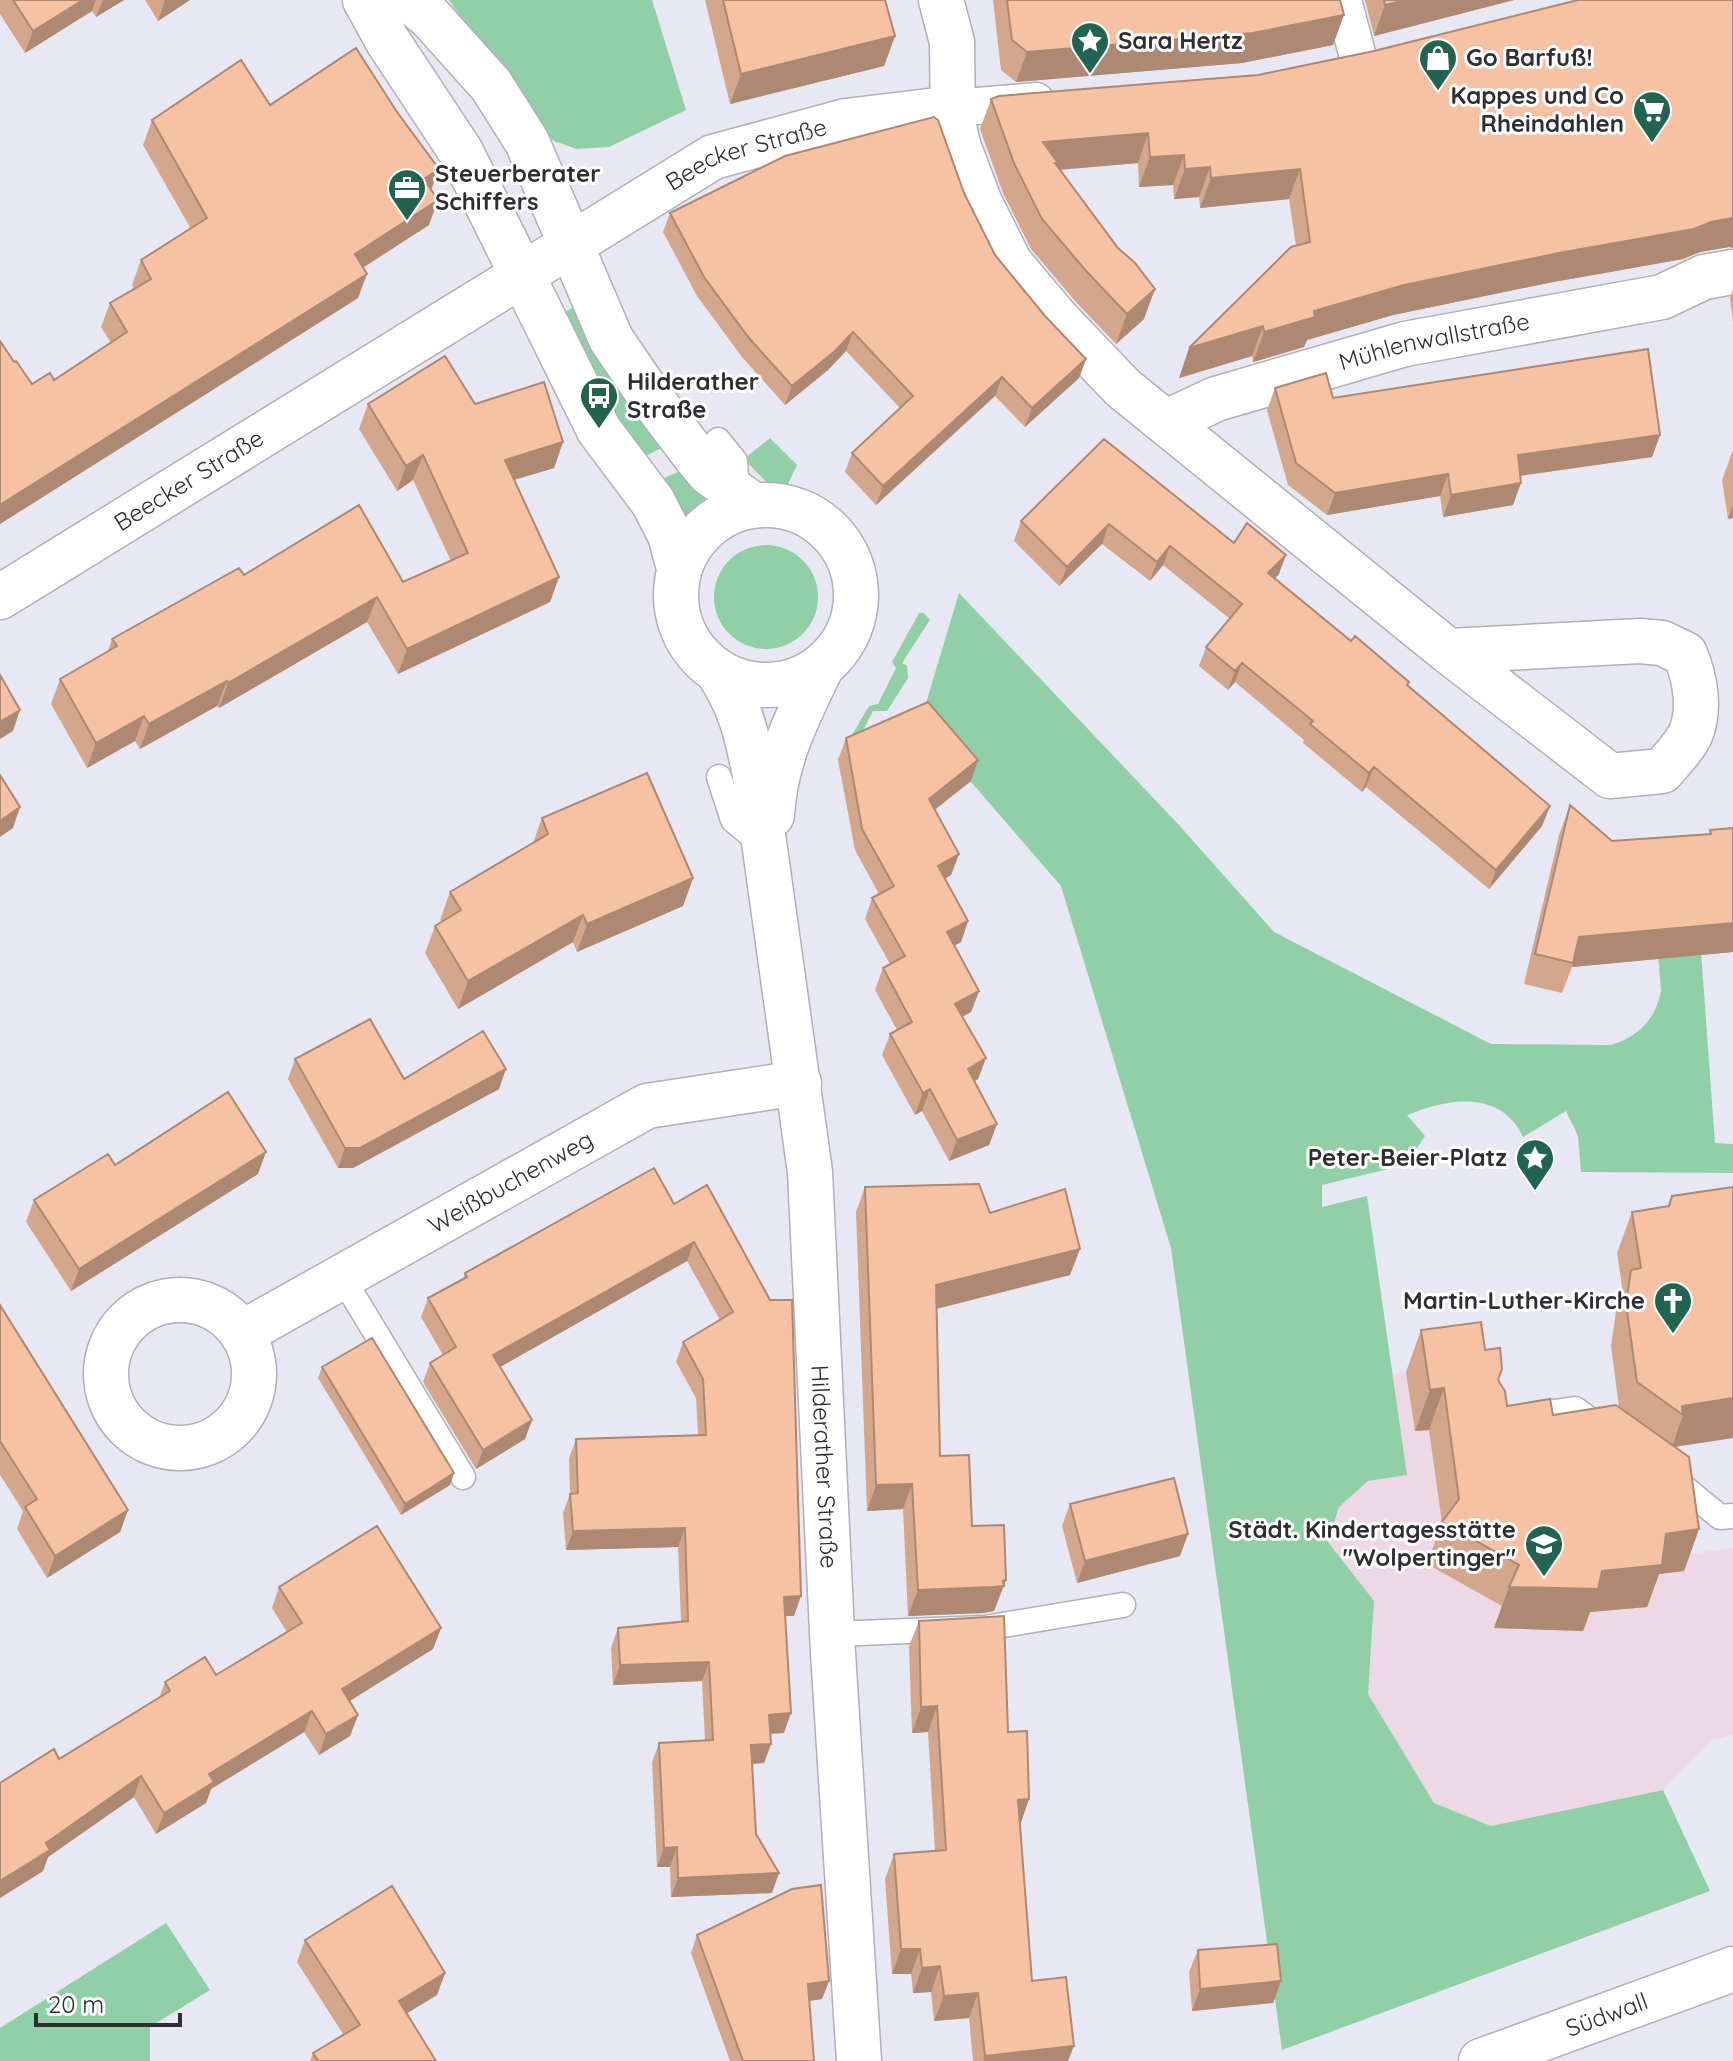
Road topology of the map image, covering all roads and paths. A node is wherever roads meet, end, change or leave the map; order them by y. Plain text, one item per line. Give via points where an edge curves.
1 (365, 0) edge
2 (409, 0) edge
3 (941, 0) edge
4 (1343, 0) edge
5 (1359, 61) edge
6 (1061, 99) edge
7 (954, 108) junction
8 (571, 245) junction
9 (1718, 274) edge
10 (522, 275) junction
11 (1167, 422) junction
12 (718, 440) dead end
13 (745, 499) junction
14 (679, 568) junction
15 (0, 597) edge
16 (1448, 651) junction
17 (822, 666) junction
18 (718, 672) junction
19 (719, 777) dead end
20 (767, 860) junction
21 (799, 1083) junction
22 (342, 1277) junction
23 (242, 1333) dead end
24 (1498, 1420) edge
25 (1627, 1446) edge
26 (1653, 1464) edge
27 (463, 1477) dead end
28 (1733, 1516) edge
29 (1123, 1605) dead end
30 (832, 1634) junction
31 (1733, 1969) edge
32 (859, 2061) edge
33 (1481, 2061) edge

1 - 10 street via 461,152
2 - 8 street via 491,85 527,142
3 - 7 street via 952,42
4 - 5 street
6 - 7 street, Beecker Straße
7 - 8 street, Beecker Straße via 846,121 713,157
7 - 11 street via 958,145 1010,263 1123,388
8 - 10 street, Beecker Straße
8 - 13 street via 623,358 709,473
9 - 11 street, Mühlenwallstraße via 1662,297 1405,344 1216,399
10 - 14 street via 599,430 653,502
10 - 15 street, Beecker Straße
11 - 16 street
12 - 13 lane via 735,461
13 - 14 street via 695,538
13 - 17 street via 814,517 838,539 851,564 857,591 854,619 842,646
14 - 18 street via 675,598 681,626 696,652
16 - 16 street via 1610,776 1662,771 1690,734 1696,707 1693,671 1685,654 1662,643
17 - 18 street via 789,682 753,684
17 - 20 street, Hilderather Straße via 778,768
18 - 20 street, Hilderather Straße via 744,721
19 - 20 lane via 733,820
20 - 21 street, Hilderather Straße
21 - 22 street, Weißbuchenweg via 647,1106
21 - 30 street, Hilderather Straße via 810,1172
22 - 23 street, Weißbuchenweg
22 - 27 lane
24 - 25 lane via 1575,1409
26 - 28 lane via 1720,1517
29 - 30 lane via 985,1628
30 - 32 street, Hilderather Straße
31 - 33 street, Südwall

